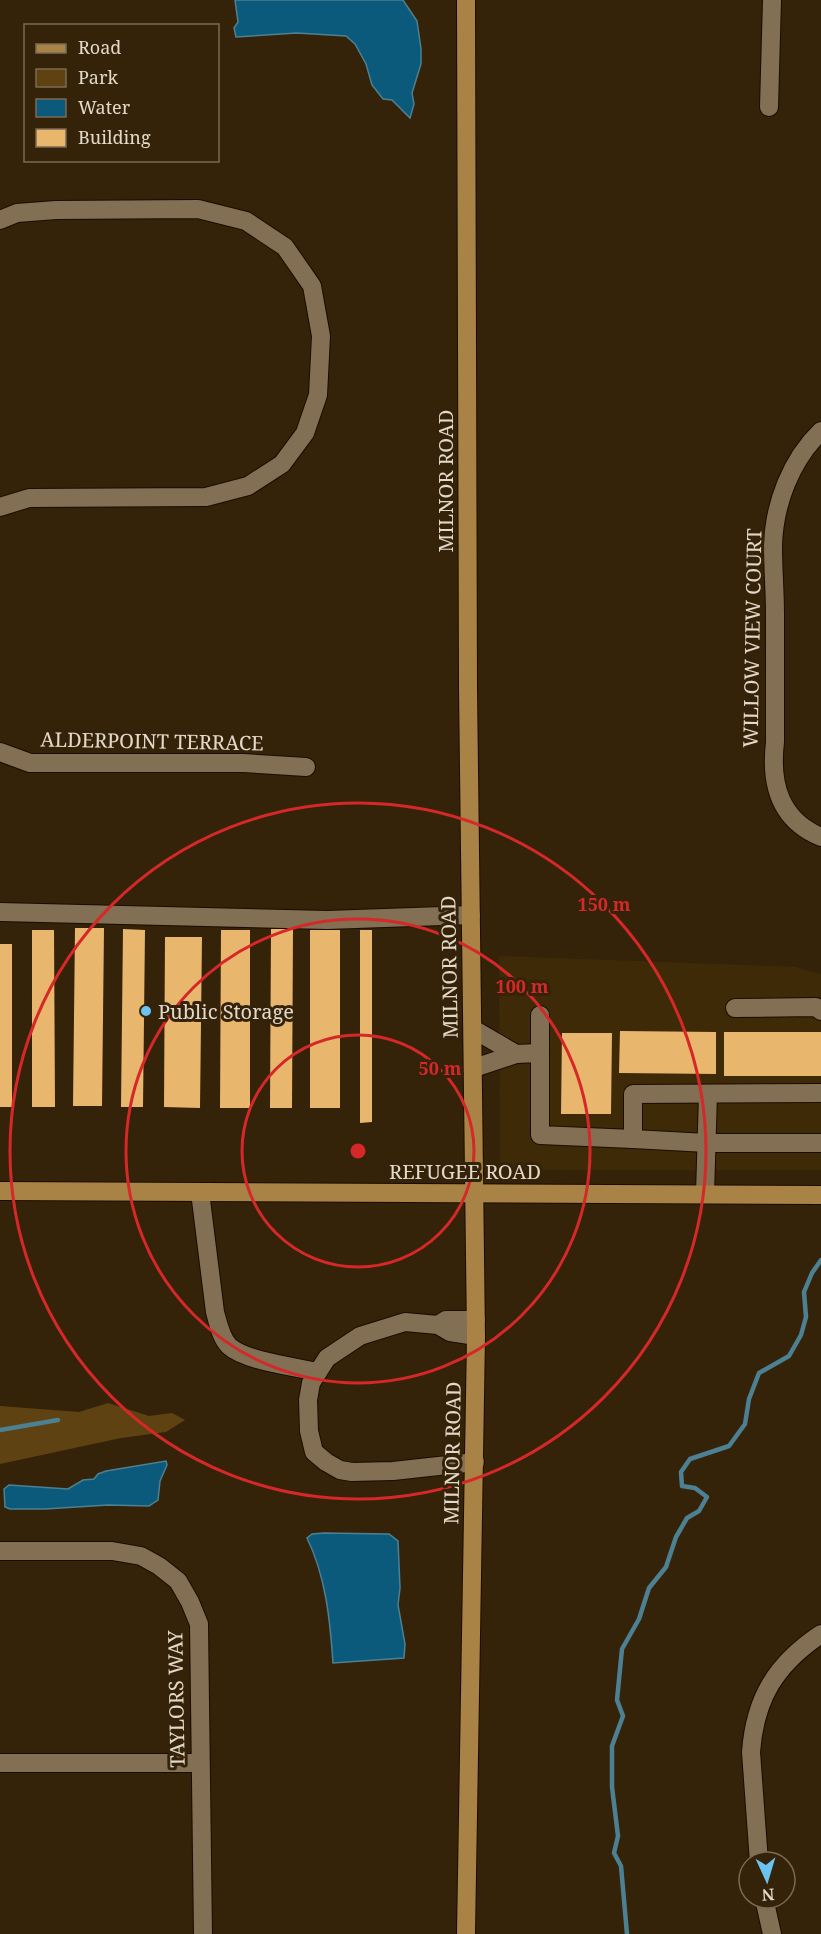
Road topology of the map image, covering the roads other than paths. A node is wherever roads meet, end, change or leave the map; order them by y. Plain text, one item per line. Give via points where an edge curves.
1 (466, 0) edge
2 (772, 0) edge
3 (769, 107) dead end
4 (0, 220) edge
5 (821, 431) edge
6 (0, 507) edge
7 (0, 752) edge
8 (306, 767) dead end
9 (821, 837) edge
10 (0, 912) edge
11 (471, 915) junction
12 (735, 1008) dead end
13 (821, 1011) edge
14 (540, 1015) dead end
15 (472, 1029) junction
16 (540, 1053) junction
17 (516, 1054) junction
18 (474, 1068) junction
19 (821, 1093) edge
20 (708, 1094) junction
21 (633, 1139) junction
22 (707, 1143) junction
23 (821, 1143) edge
24 (0, 1191) edge
25 (820, 1191) edge
26 (200, 1192) junction
27 (475, 1194) junction
28 (705, 1194) junction
29 (476, 1328) junction
30 (318, 1372) junction
31 (475, 1462) junction
32 (0, 1551) edge
33 (821, 1634) edge
34 (200, 1763) junction
35 (0, 1764) edge
36 (758, 1850) edge
37 (767, 1910) edge
38 (203, 1934) edge
39 (466, 1934) edge
40 (772, 1934) edge

1 - 11 main road, MILNOR ROAD
2 - 3 street
4 - 6 street via 17,213 56,210 198,209 246,221 285,247 312,286 321,336 318,395 305,433 282,464 248,486 206,497 29,498
5 - 9 street, WILLOW VIEW COURT via 795,465 780,500 775,527 772,764 784,805 796,822
7 - 8 street, ALDERPOINT TERRACE via 30,763 243,763
10 - 11 street via 327,920
11 - 15 main road, MILNOR ROAD
12 - 13 street via 816,1007
14 - 16 street
15 - 17 street
15 - 18 main road, MILNOR ROAD
16 - 17 street
16 - 21 street via 540,1135
17 - 18 street
18 - 27 main road, MILNOR ROAD
19 - 20 street
20 - 21 street via 633,1094
20 - 22 street
21 - 22 street
22 - 23 street
22 - 28 street
24 - 26 main road, REFUGEE ROAD
25 - 28 main road, REFUGEE ROAD
26 - 27 main road, REFUGEE ROAD
26 - 30 street via 215,1312 229,1346 273,1363
27 - 28 main road, REFUGEE ROAD
27 - 29 main road, MILNOR ROAD
29 - 30 street via 446,1320 438,1324 405,1322 360,1336 327,1358
29 - 31 main road, MILNOR ROAD
30 - 31 street via 308,1400 309,1431 314,1452 326,1462 352,1472
31 - 39 main road, MILNOR ROAD
32 - 34 street, TAYLORS WAY via 112,1551 141,1556 178,1581 199,1624
33 - 36 street via 778,1671 758,1708 751,1752
34 - 35 street
34 - 38 street, TAYLORS WAY
37 - 40 street

